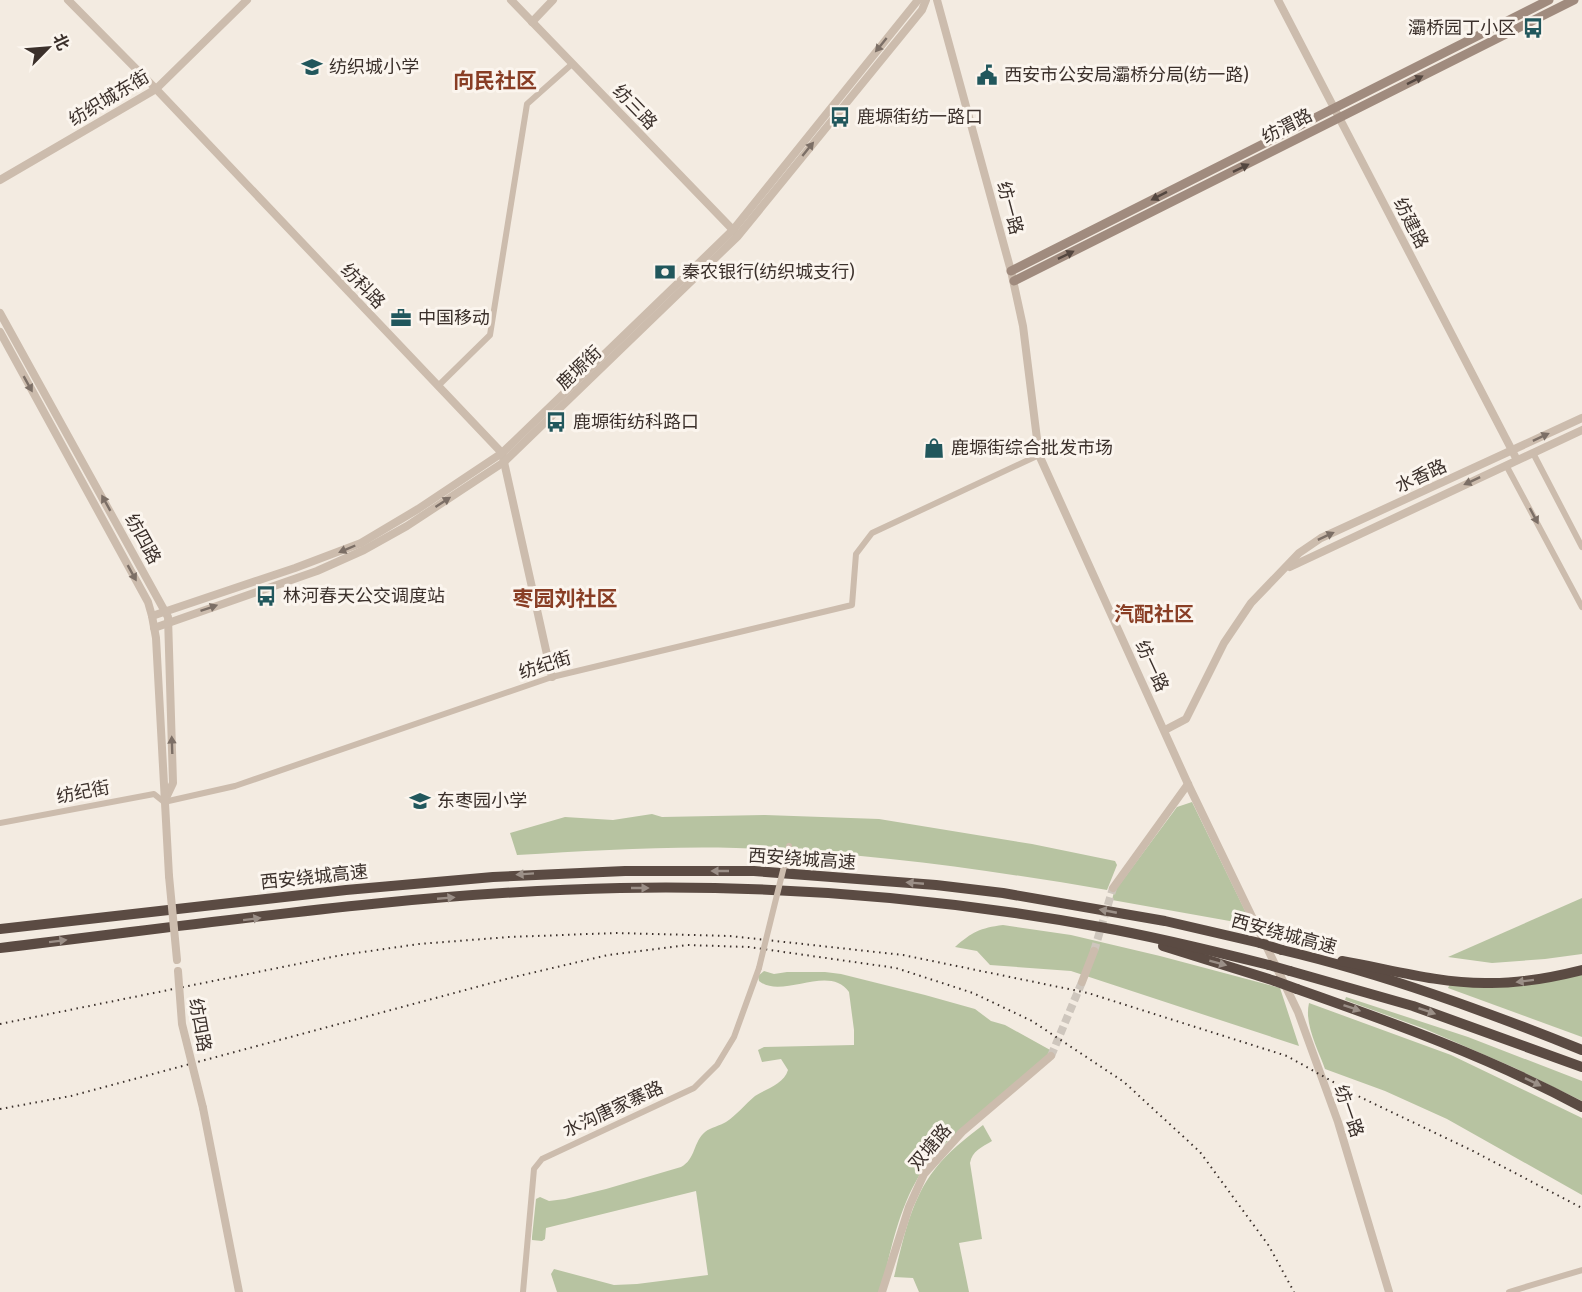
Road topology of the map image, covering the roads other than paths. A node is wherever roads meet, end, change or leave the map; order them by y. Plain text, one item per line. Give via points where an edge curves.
1 (68, 0) edge
2 (247, 0) edge
3 (511, 0) edge
4 (553, 0) edge
5 (918, 0) edge
6 (926, 0) edge
7 (937, 0) edge
8 (1278, 0) edge
9 (1549, 0) edge
10 (1574, 0) edge
11 (532, 22) junction
12 (572, 64) junction
13 (156, 89) junction
14 (1335, 108) junction
15 (1340, 118) junction
16 (0, 180) edge
17 (735, 233) junction
18 (1012, 276) junction
19 (0, 313) edge
20 (0, 333) edge
21 (438, 386) junction
22 (1582, 418) edge
23 (1582, 430) edge
24 (1512, 450) junction
25 (502, 453) junction
26 (1533, 453) junction
27 (1039, 455) junction
28 (1517, 460) junction
29 (504, 462) junction
30 (1506, 465) junction
31 (1582, 547) edge
32 (1281, 572) junction
33 (1582, 607) edge
34 (165, 611) junction
35 (152, 616) junction
36 (168, 622) junction
37 (154, 628) junction
38 (552, 677) junction
39 (1165, 730) junction
40 (1188, 784) junction
41 (164, 802) junction
42 (0, 822) edge
43 (789, 846) dead end
44 (1113, 888) tunnel mouth
45 (1102, 927) junction
46 (0, 929) edge
47 (0, 948) edge
48 (1094, 951) tunnel mouth
49 (1298, 953) junction
50 (1582, 970) edge
51 (1082, 982) tunnel mouth
52 (1582, 1050) edge
53 (1052, 1056) tunnel mouth
54 (1582, 1067) edge
55 (1582, 1107) edge
56 (1582, 1270) edge
57 (239, 1292) edge
58 (523, 1292) edge
59 (882, 1292) edge
60 (1389, 1292) edge
61 (1509, 1292) edge

1 - 13 street, 纺科路
2 - 13 street, 纺织城东街
3 - 11 street, 纺三路
4 - 11 street
5 -> 17 street, 鹿塬街
17 -> 6 street, 鹿塬街
7 - 18 street, 纺一路
8 - 14 street, 纺建路
9 - 14 main road, 纺渭路
15 -> 10 main road, 纺渭路
11 - 12 street, 纺三路
12 - 17 street, 纺三路
12 - 21 street via 527,104 490,335
13 - 16 street, 纺织城东街
13 - 21 street, 纺科路
14 - 15 street, 纺建路
14 -> 18 main road, 纺渭路
18 -> 15 main road, 纺渭路
15 - 24 street, 纺建路
17 - 25 street, 鹿塬街
17 - 29 street, 鹿塬街
18 - 27 street, 纺一路 via 1023,326
34 -> 19 street, 纺四路
20 -> 35 street, 纺四路 via 117,543
21 - 25 street, 纺科路
24 -> 22 street, 水香路
23 - 26 street, 水香路
24 - 28 street, 纺建路
32 -> 24 street, 水香路 via 1314,542
25 - 29 street
25 -> 34 street, 鹿塬街 via 354,546
26 - 28 street, 水香路
26 - 31 street
27 - 38 street, 纺纪街 via 872,533 856,555 852,605
27 - 39 street, 纺一路
28 - 30 street, 水香路
36 -> 29 street, 鹿塬街 via 316,571 364,550
29 - 38 street
30 -> 32 street, 水香路
30 -> 33 street
32 - 39 street, 水香路 via 1251,603 1230,633 1186,719
34 - 35 street, 鹿塬街
34 - 36 street, 纺四路
35 - 37 street, 纺四路
36 - 37 street, 鹿塬街
41 -> 36 street, 纺四路 via 173,783
37 - 41 street, 纺四路
38 - 41 street, 纺纪街 via 236,786
39 - 40 street, 纺一路
40 - 44 street
40 - 60 street, 纺一路 via 1298,1012 1338,1122
41 - 42 street, 纺纪街 via 154,794
41 - 57 street, 纺四路, bridge via 182,1024 203,1108
43 - 58 street, 水沟唐家寨路, bridge via 759,968 734,1037 717,1065 694,1088 542,1159 534,1169
47 -> 45 highway, 西安绕城高速 via 393,903 621,888 872,897 980,908
45 -> 54 highway, 西安绕城高速, bridge via 1290,970 1413,1006
45 -> 55 highway, bridge via 1275,981 1434,1038
49 -> 46 highway, 西安绕城高速, bridge via 1166,921 1003,893 742,871 614,871 441,881
48 - 51 street
50 -> 49 highway via 1510,982 1469,982
49 - 52 highway, 西安绕城高速 via 1503,1018
53 - 59 street, 双塘路 via 962,1132 924,1174 909,1207
56 - 61 street

